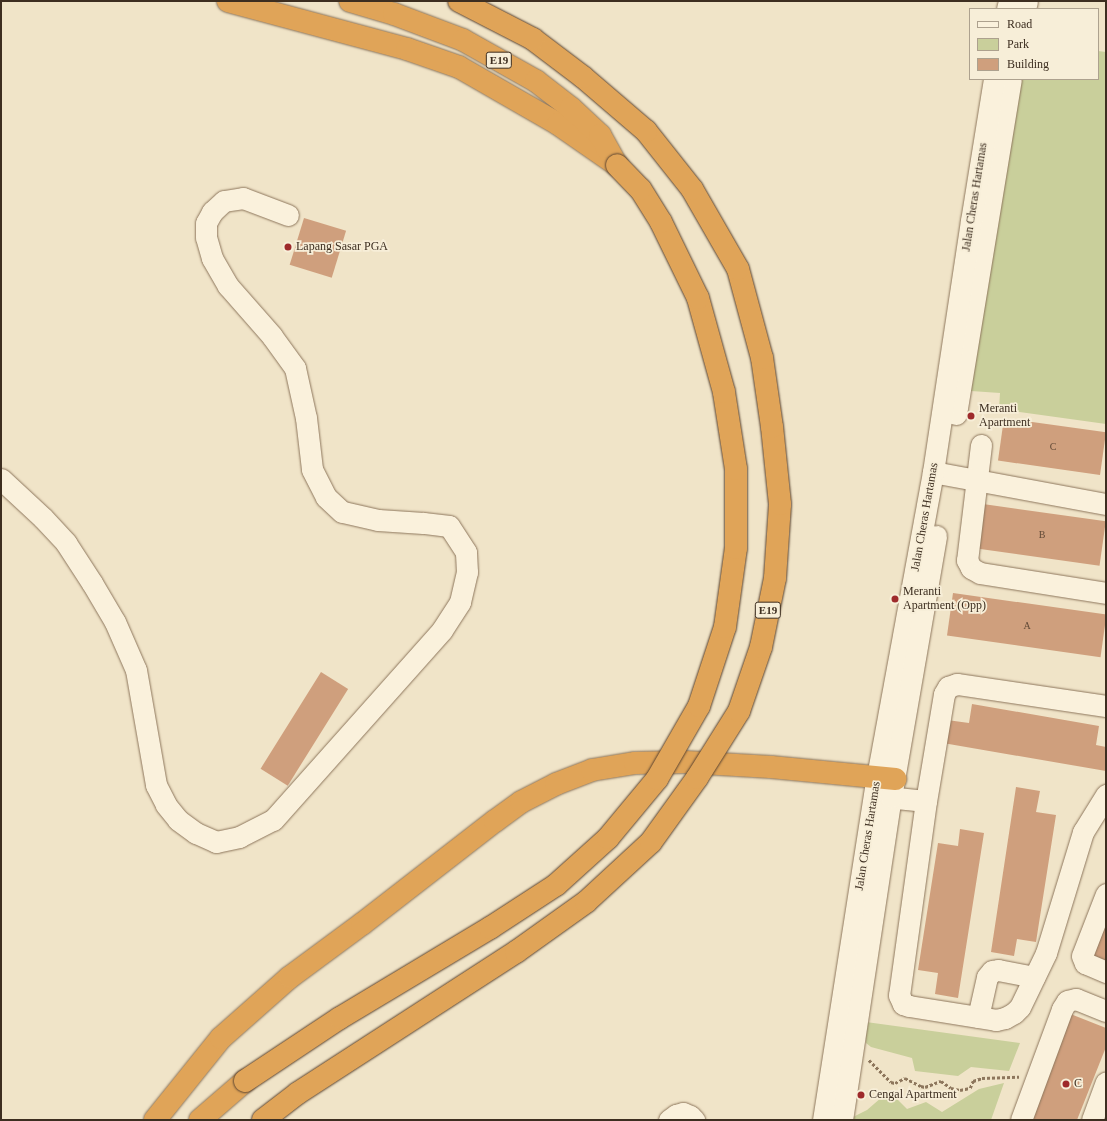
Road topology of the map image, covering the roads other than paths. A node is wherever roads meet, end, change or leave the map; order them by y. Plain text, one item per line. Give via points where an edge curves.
1 (228, 1) edge
2 (350, 1) edge
3 (458, 1) edge
4 (994, 80) edge
5 (1011, 80) edge
6 (617, 165) junction
7 (288, 215) dead end
8 (979, 222) junction
9 (981, 445) dead end
10 (940, 473) junction
11 (1, 479) edge
12 (975, 480) junction
13 (1106, 504) edge
14 (1106, 593) edge
15 (1106, 706) edge
16 (884, 787) junction
17 (927, 792) junction
18 (1106, 795) edge
19 (1106, 894) edge
20 (1106, 972) edge
21 (1034, 977) junction
22 (1106, 1011) edge
23 (978, 1017) junction
24 (1106, 1082) edge
25 (155, 1120) edge
26 (200, 1120) edge
27 (263, 1120) edge
28 (669, 1120) edge
29 (694, 1120) edge
30 (824, 1120) edge
31 (842, 1120) edge
32 (1021, 1120) edge
33 (1092, 1120) edge

1 - 6 highway via 407,49 459,67 558,124
2 - 6 highway, E19 via 394,14 463,40 536,81 600,135
3 - 27 highway, E19, bridge via 533,39 583,76 646,131 692,189 738,269 762,358 772,427 780,504 775,578 761,647 738,711 697,778 651,842 586,902 516,952 298,1093
4 - 8 street, Jalan Cheras Hartamas
5 - 8 street, Jalan Cheras Hartamas
6 - 26 highway, E19, bridge via 640,188 661,222 698,298 724,392 736,469 736,548 725,627 699,706 657,779 608,838 556,885 334,1022 245,1081
7 - 11 street via 243,198 224,201 212,212 206,223 206,237 212,258 228,286 272,336 295,368 306,418 312,469 326,497 342,512 378,520 449,526 466,552 467,572 460,602 442,630 273,820 239,837 216,842 196,833 178,820 166,805 156,784 136,670 114,622 66,543
8 - 10 street, Jalan Cheras Hartamas
9 - 12 street
10 - 12 street
10 - 16 street, Jalan Cheras Hartamas
12 - 13 street
12 - 14 street via 967,560 971,568 980,573
15 - 17 street via 957,684 948,687 944,694
16 - 17 street
16 - 25 highway via 771,767 685,762 635,763 592,770 556,784 521,802 290,977 221,1038
16 - 30 street, Jalan Cheras Hartamas
16 - 31 street, Jalan Cheras Hartamas via 854,1045
17 - 23 street via 899,995 903,1004 909,1006
18 - 21 street via 1083,832 1046,953
19 - 20 street via 1082,956 1085,962
21 - 23 street via 1020,1007 1014,1013 996,1020
21 - 23 street via 992,971 988,977
22 - 32 street via 1076,999 1067,1001
24 - 33 street
28 - 29 street via 683,1113

